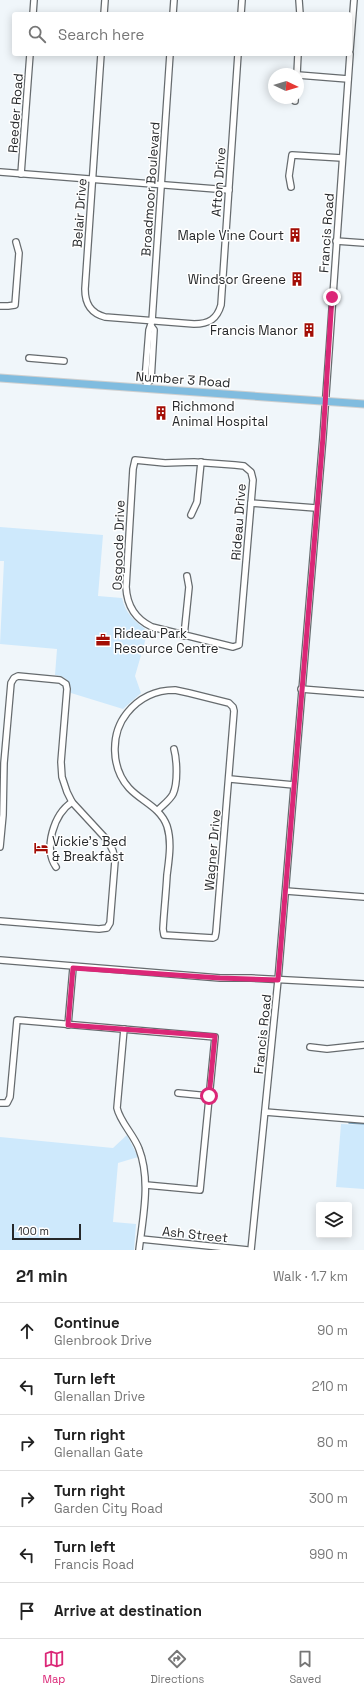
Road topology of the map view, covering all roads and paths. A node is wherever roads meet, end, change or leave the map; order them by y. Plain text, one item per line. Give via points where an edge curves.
1 (34, 0) edge
2 (105, 0) edge
3 (174, 0) edge
4 (242, 0) edge
5 (299, 0) edge
6 (354, 0) edge
7 (33, 12) edge
8 (104, 12) edge
9 (173, 12) edge
10 (241, 12) edge
11 (300, 12) edge
12 (352, 25) edge
13 (30, 56) edge
14 (101, 56) edge
15 (170, 56) edge
16 (238, 56) edge
17 (298, 56) edge
18 (350, 56) edge
19 (297, 68) edge
20 (304, 75) edge
21 (348, 79) junction
22 (342, 158) junction
23 (0, 172) edge
24 (21, 174) junction
25 (92, 180) junction
26 (161, 185) junction
27 (291, 186) dead end
28 (229, 190) junction
29 (336, 241) junction
30 (16, 242) dead end
31 (364, 243) edge
32 (0, 306) edge
33 (151, 324) junction
34 (29, 358) dead end
35 (64, 361) dead end
36 (0, 378) edge
37 (147, 386) junction
38 (325, 401) junction
39 (364, 404) edge
40 (135, 460) joint
41 (201, 462) junction
42 (251, 503) junction
43 (316, 508) junction
44 (191, 515) dead end
45 (186, 576) dead end
46 (184, 636) junction
47 (239, 645) joint
48 (301, 690) junction
49 (364, 694) edge
50 (174, 749) dead end
51 (2, 762) edge
52 (230, 779) junction
53 (294, 785) junction
54 (72, 802) junction
55 (158, 810) junction
56 (0, 846) edge
57 (56, 867) dead end
58 (286, 891) junction
59 (364, 897) edge
60 (0, 921) edge
61 (0, 960) edge
62 (73, 968) junction
63 (278, 980) junction
64 (364, 984) edge
65 (68, 1025) junction
66 (124, 1029) junction
67 (364, 1045) edge
68 (310, 1047) dead end
69 (178, 1093) dead end
70 (209, 1096) junction
71 (0, 1104) edge
72 (265, 1112) junction
73 (364, 1120) edge
74 (146, 1185) junction
75 (141, 1239) junction
76 (140, 1250) edge
77 (248, 1250) edge
78 (251, 1250) edge

1 - 7 street
2 - 8 street
3 - 9 street
4 - 10 street
5 - 11 street
6 - 12 street
13 - 24 street, Reeder Road
14 - 25 street, Belair Drive
15 - 26 street, Broadmoor Boulevard
16 - 28 street, Afton Drive
17 - 19 street
18 - 21 street, Francis Road
20 - 21 street
21 - 22 street, Francis Road
22 - 27 street via 292,155 289,176
22 - 29 street, Francis Road
23 - 24 street
24 - 25 street
25 - 26 street
25 - 33 street, Belair Drive via 85,289 87,304 100,316
26 - 28 street
26 - 33 street, Broadmoor Boulevard
28 - 33 street, Afton Drive via 222,300 218,313 212,320 200,324
29 - 31 street
29 - 38 street, Francis Road
30 - 32 street via 19,253 15,305
33 - 37 street, Broadmoor Boulevard via 154,330 150,380
34 - 35 street
36 - 37 main road, Number 3 Road
37 - 38 main road, Number 3 Road
38 - 39 main road, Number 3 Road
38 - 43 street, Francis Road
40 - 41 street, Rideau Drive via 165,463
40 - 46 street, Osgoode Drive via 126,587 128,603 145,624
41 - 42 street, Rideau Drive via 244,466 249,469 253,476
41 - 44 street via 197,502
42 - 43 street
42 - 47 street, Rideau Drive
43 - 48 street, Francis Road
45 - 46 street via 189,587
46 - 47 street, Osgoode Drive via 233,647
48 - 49 street
48 - 53 street, Francis Road
50 - 55 street via 174,791
51 - 54 street via 14,678 21,676 62,681 66,684 67,692 61,770
51 - 56 street via 3,815
52 - 53 street
52 - 55 street, Wagner Drive via 233,707 229,703 170,690 151,694 138,702 123,718 117,731 115,756 124,782
52 - 55 street, Wagner Drive via 215,937 164,935 170,841 167,827
53 - 58 street, Francis Road
54 - 57 street via 59,815 54,827 51,853
54 - 60 street via 113,851 115,861 107,928
58 - 59 street
58 - 63 street, Francis Road
61 - 62 street
62 - 63 street
62 - 65 street
63 - 64 street
63 - 72 street, Francis Road
65 - 66 street
65 - 71 street via 17,1020 10,1097 7,1103
66 - 70 street via 215,1036
66 - 74 street via 117,1108 140,1150
67 - 68 street via 327,1049
69 - 70 street
70 - 74 street via 200,1190
72 - 73 street
72 - 78 street, Francis Road
74 - 75 street
75 - 76 street
75 - 77 street, Ash Street

